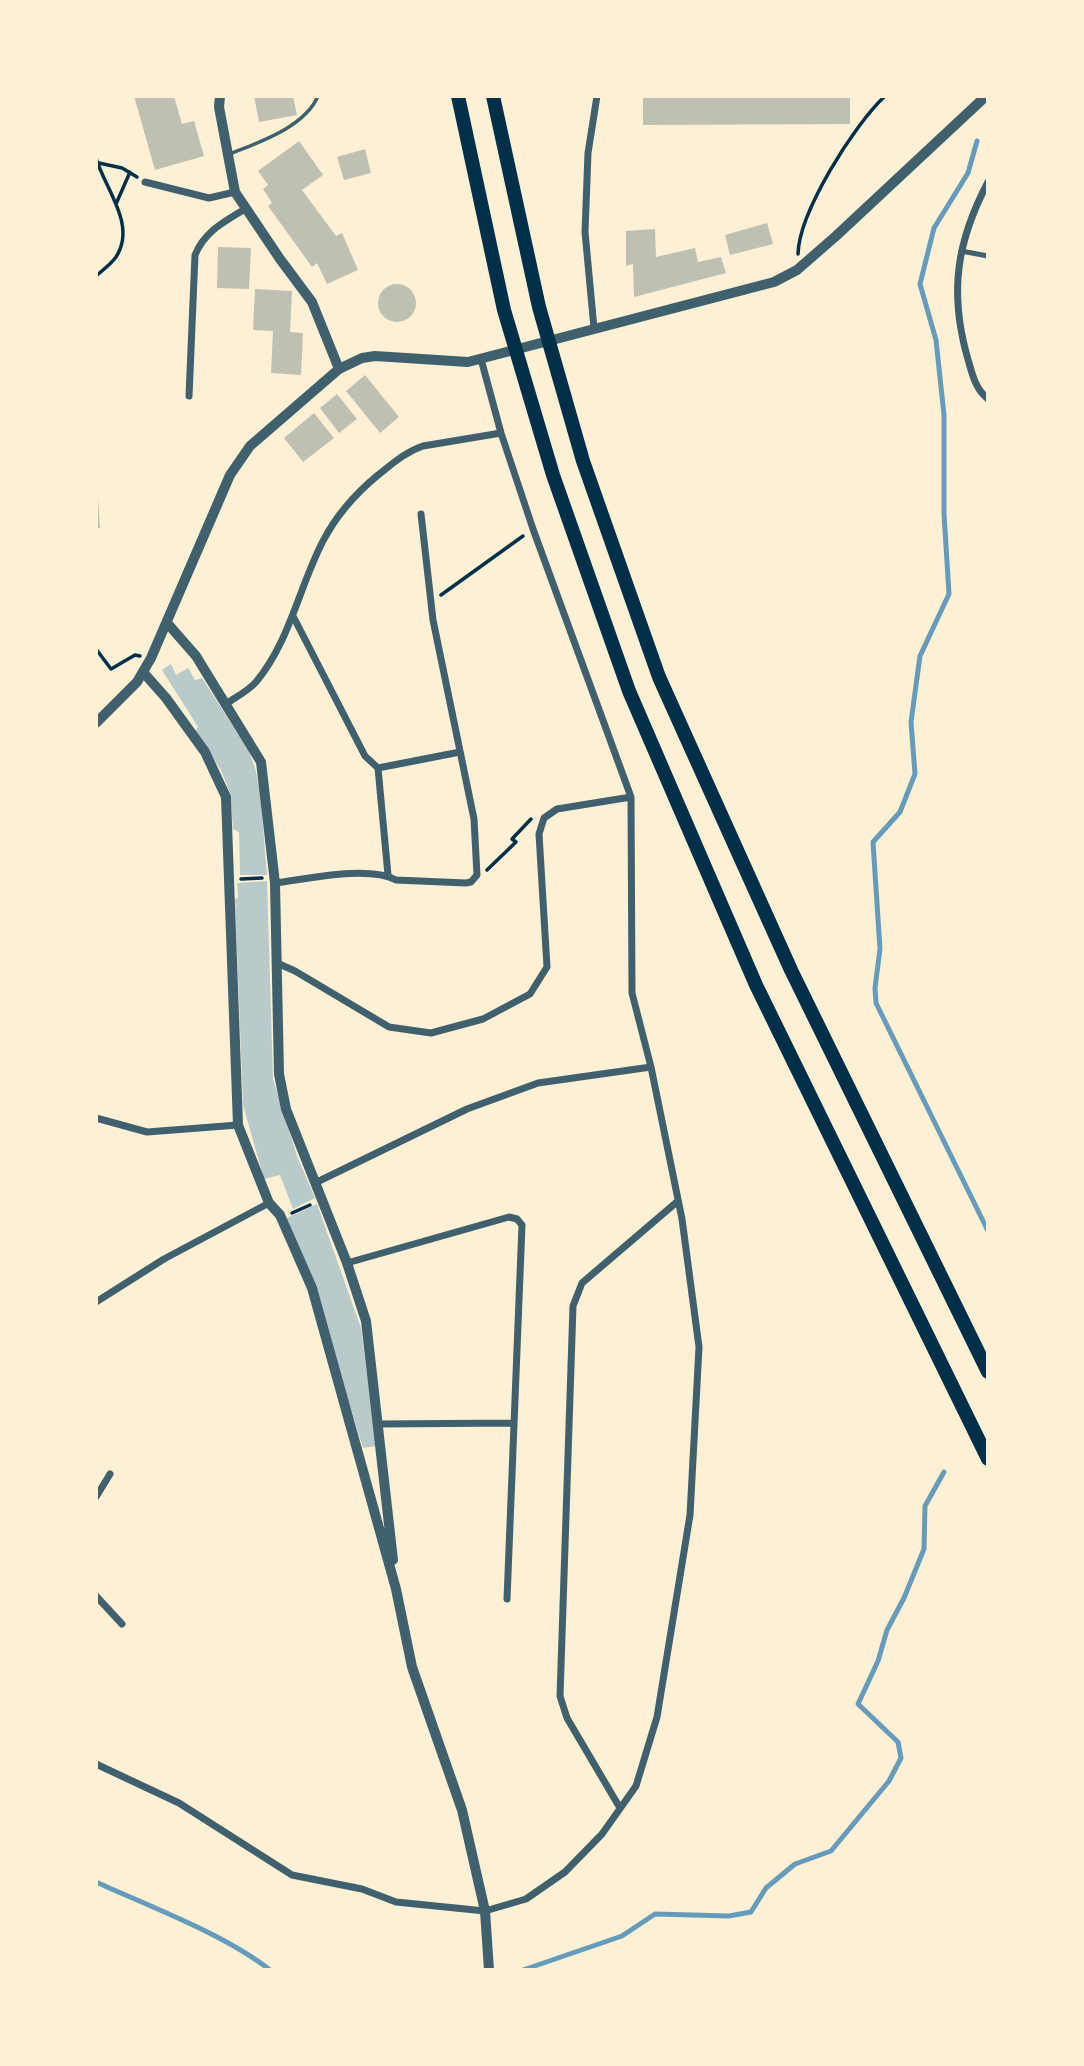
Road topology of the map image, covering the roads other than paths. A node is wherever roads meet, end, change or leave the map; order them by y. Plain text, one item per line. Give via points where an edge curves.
1 (219, 96) edge
2 (318, 96) edge
3 (458, 96) edge
4 (493, 96) edge
5 (597, 96) edge
6 (986, 96) edge
7 (228, 154) junction
8 (145, 182) road end
9 (988, 182) edge
10 (235, 192) junction
11 (245, 209) junction
12 (961, 251) junction
13 (988, 256) edge
14 (594, 328) junction
15 (481, 359) junction
16 (339, 369) junction
17 (189, 396) dead end
18 (988, 399) edge
19 (501, 433) junction
20 (421, 514) dead end
21 (293, 616) junction
22 (168, 624) junction
23 (143, 672) junction
24 (226, 704) junction
25 (96, 723) edge
26 (460, 752) junction
27 (378, 768) junction
28 (631, 797) junction
29 (388, 875) junction
30 (275, 880) junction
31 (277, 963) junction
32 (651, 1067) junction
33 (96, 1118) edge
34 (238, 1125) junction
35 (315, 1183) junction
36 (678, 1201) junction
37 (269, 1203) junction
38 (346, 1264) junction
39 (96, 1302) edge
40 (988, 1372) edge
41 (514, 1423) junction
42 (379, 1424) junction
43 (988, 1459) edge
44 (110, 1474) dead end
45 (96, 1497) edge
46 (396, 1589) junction
47 (96, 1596) edge
48 (508, 1599) dead end
49 (122, 1625) dead end
50 (96, 1764) edge
51 (620, 1808) junction
52 (485, 1911) junction
53 (489, 1970) edge

1 - 7 street
2 - 7 lane via 313,107 286,128
3 - 43 highway via 504,310 553,475 629,691 756,985
4 - 40 highway via 539,307 583,461 659,677 791,970
5 - 14 street via 587,153 585,232
6 - 14 street via 797,270 762,286
7 - 10 street
8 - 10 street via 209,198
9 - 12 street
10 - 11 street
11 - 16 street via 312,302
11 - 17 street via 204,236 195,255
12 - 13 street
12 - 18 street via 959,318 975,384
14 - 15 street
15 - 16 street via 456,363 375,356
15 - 19 street
16 - 22 street via 242,456
19 - 21 street via 411,450 360,490 322,543
19 - 28 street
20 - 26 street via 431,603
21 - 24 street via 255,683
21 - 27 street via 365,755
22 - 23 street
22 - 24 street via 196,656
23 - 25 street
23 - 34 street via 205,752 226,797
24 - 30 street via 261,762
26 - 27 street
26 - 29 street via 474,819 477,875 466,883 396,880
27 - 29 street
28 - 31 street via 557,809 544,818 539,834 547,967 530,994 482,1019 431,1033 389,1027
28 - 32 street via 632,993
29 - 30 street via 366,872
30 - 31 street
31 - 35 street via 282,1093
32 - 35 street via 538,1083 467,1109
32 - 36 street
33 - 34 street via 147,1132
34 - 37 street
35 - 38 street
36 - 51 street via 699,1347 690,1516 657,1717 636,1786
36 - 51 street via 582,1283 573,1306 560,1696 567,1718
37 - 39 street via 164,1259
37 - 46 street via 281,1217 312,1288
38 - 41 street via 509,1217 517,1219 522,1224
38 - 42 street via 366,1321
41 - 42 street
41 - 48 street
42 - 46 street
44 - 45 street
46 - 52 street via 412,1667 462,1810
47 - 49 street
50 - 52 street via 178,1803 292,1875 362,1889 396,1902
51 - 52 street via 565,1872 526,1899
52 - 53 street

